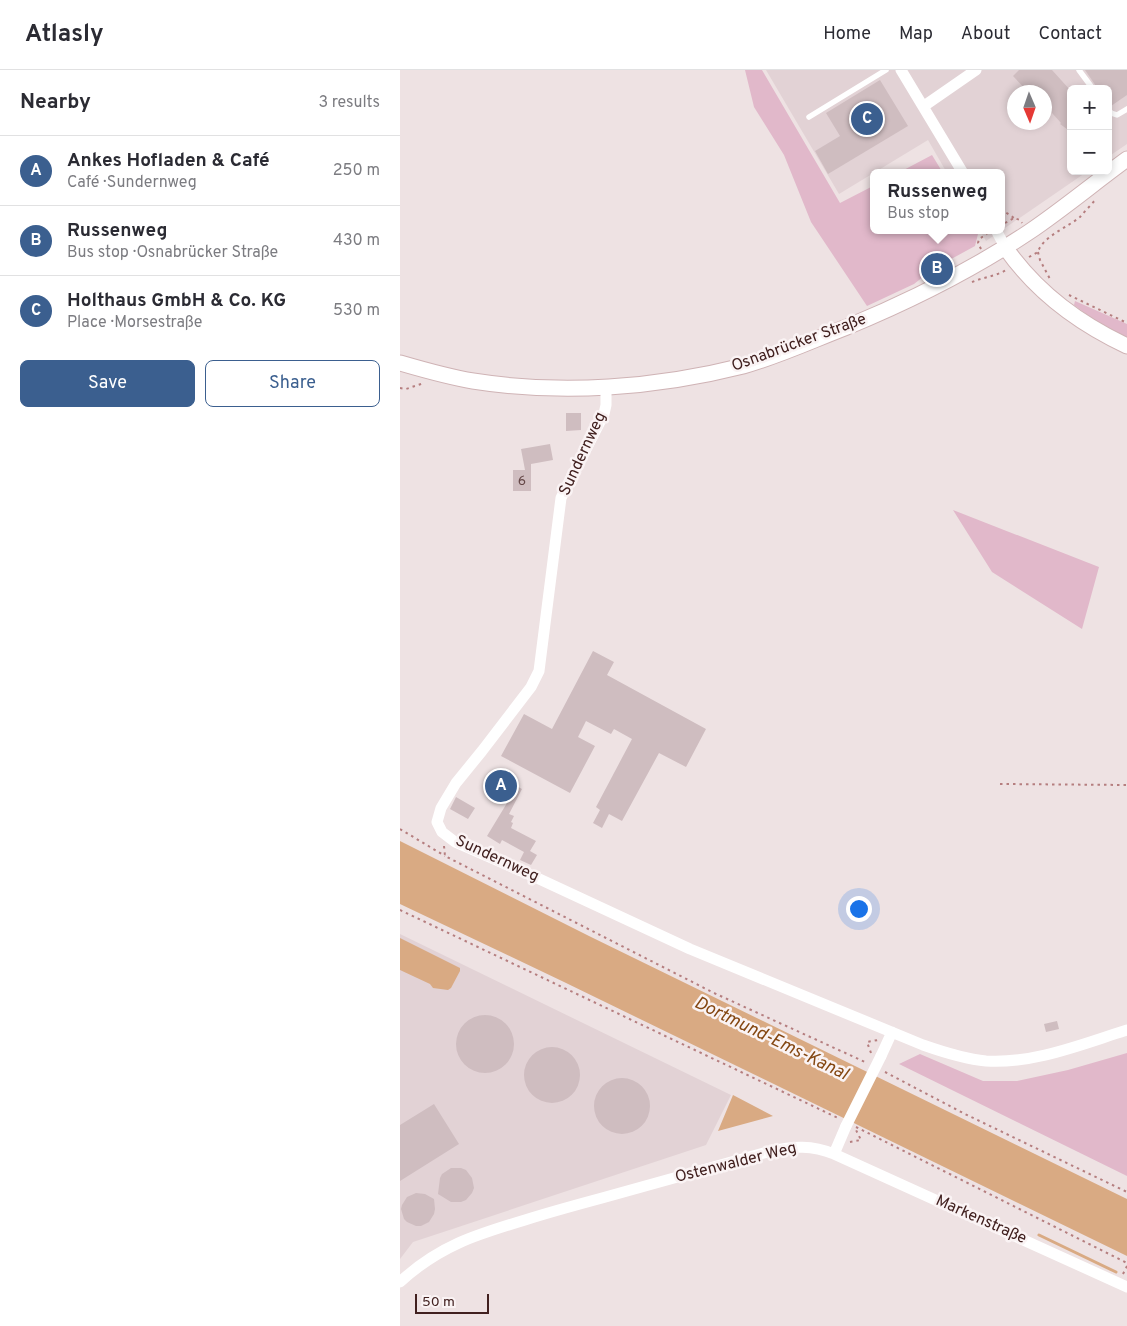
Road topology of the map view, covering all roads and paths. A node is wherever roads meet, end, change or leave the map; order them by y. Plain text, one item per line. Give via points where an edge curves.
1 (886, 70) edge
2 (901, 70) edge
3 (976, 70) edge
4 (1079, 70) edge
5 (1090, 85) edge
6 (924, 106) junction
7 (1127, 109) edge
8 (1112, 114) edge
9 (809, 117) dead end
10 (1127, 159) edge
11 (961, 169) edge
12 (1005, 212) edge
13 (1014, 218) dead end
14 (998, 234) edge
15 (1005, 247) junction
16 (1038, 252) dead end
17 (1053, 283) dead end
18 (1068, 295) dead end
19 (1127, 324) edge
20 (1127, 346) edge
21 (400, 363) edge
22 (606, 387) junction
23 (1000, 784) dead end
24 (1127, 785) edge
25 (400, 829) edge
26 (442, 832) junction
27 (445, 856) junction
28 (400, 910) edge
29 (1127, 1030) edge
30 (892, 1032) junction
31 (878, 1040) dead end
32 (867, 1042) dead end
33 (869, 1064) dead end
34 (877, 1068) dead end
35 (849, 1125) junction
36 (848, 1142) dead end
37 (834, 1154) junction
38 (1127, 1192) edge
39 (1127, 1263) edge
40 (400, 1282) edge
41 (1127, 1287) edge

1 - 9 lane
2 - 6 street
3 - 6 street
4 - 5 lane
6 - 11 street
7 - 8 lane via 1117,116
10 - 15 main road, Osnabrücker Straße
12 - 13 path
14 - 15 street
15 - 20 main road via 1034,284 1062,307 1085,324
15 - 22 main road, Osnabrücker Straße via 912,299 779,354 744,366 688,378
16 - 17 path
18 - 19 path
21 - 22 main road, Osnabrücker Straße via 501,385
22 - 26 street, Sundernweg via 604,414 561,498 539,671 531,687 456,783 441,808 437,822
23 - 24 path
25 - 27 path
26 - 27 path
26 - 30 street, Sundernweg via 455,842 690,949
27 - 33 path via 714,993
28 - 35 path
29 - 30 street via 1036,1057 986,1061 942,1052
30 - 35 street, bridge
31 - 32 path
34 - 38 path
35 - 36 path via 861,1140
35 - 37 street
35 - 39 path
37 - 40 street, Ostenwalder Weg via 810,1147 785,1148 549,1213 462,1240 437,1253
37 - 41 street, Markenstraße

